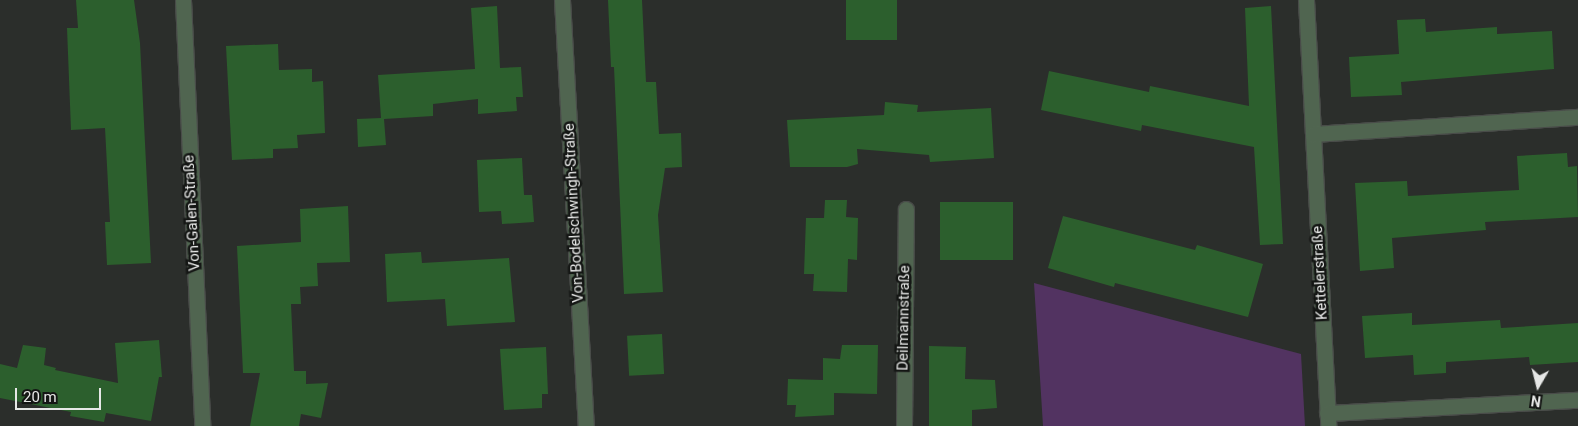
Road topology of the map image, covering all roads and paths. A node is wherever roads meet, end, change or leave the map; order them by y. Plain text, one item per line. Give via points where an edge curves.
1 (183, 0) edge
2 (562, 0) edge
3 (1306, 0) edge
4 (1578, 117) edge
5 (1313, 134) junction
6 (906, 209) dead end
7 (1578, 400) edge
8 (1328, 419) edge
9 (202, 426) edge
10 (586, 426) edge
11 (904, 426) edge

1 - 9 street, Von-Galen-Straße
2 - 10 street, Von-Bodelschwingh-Straße
3 - 5 street, Kettelerstraße
4 - 5 street
5 - 8 street, Kettelerstraße
6 - 11 street, Deilmannstraße
7 - 8 street, Kettelerstraße

